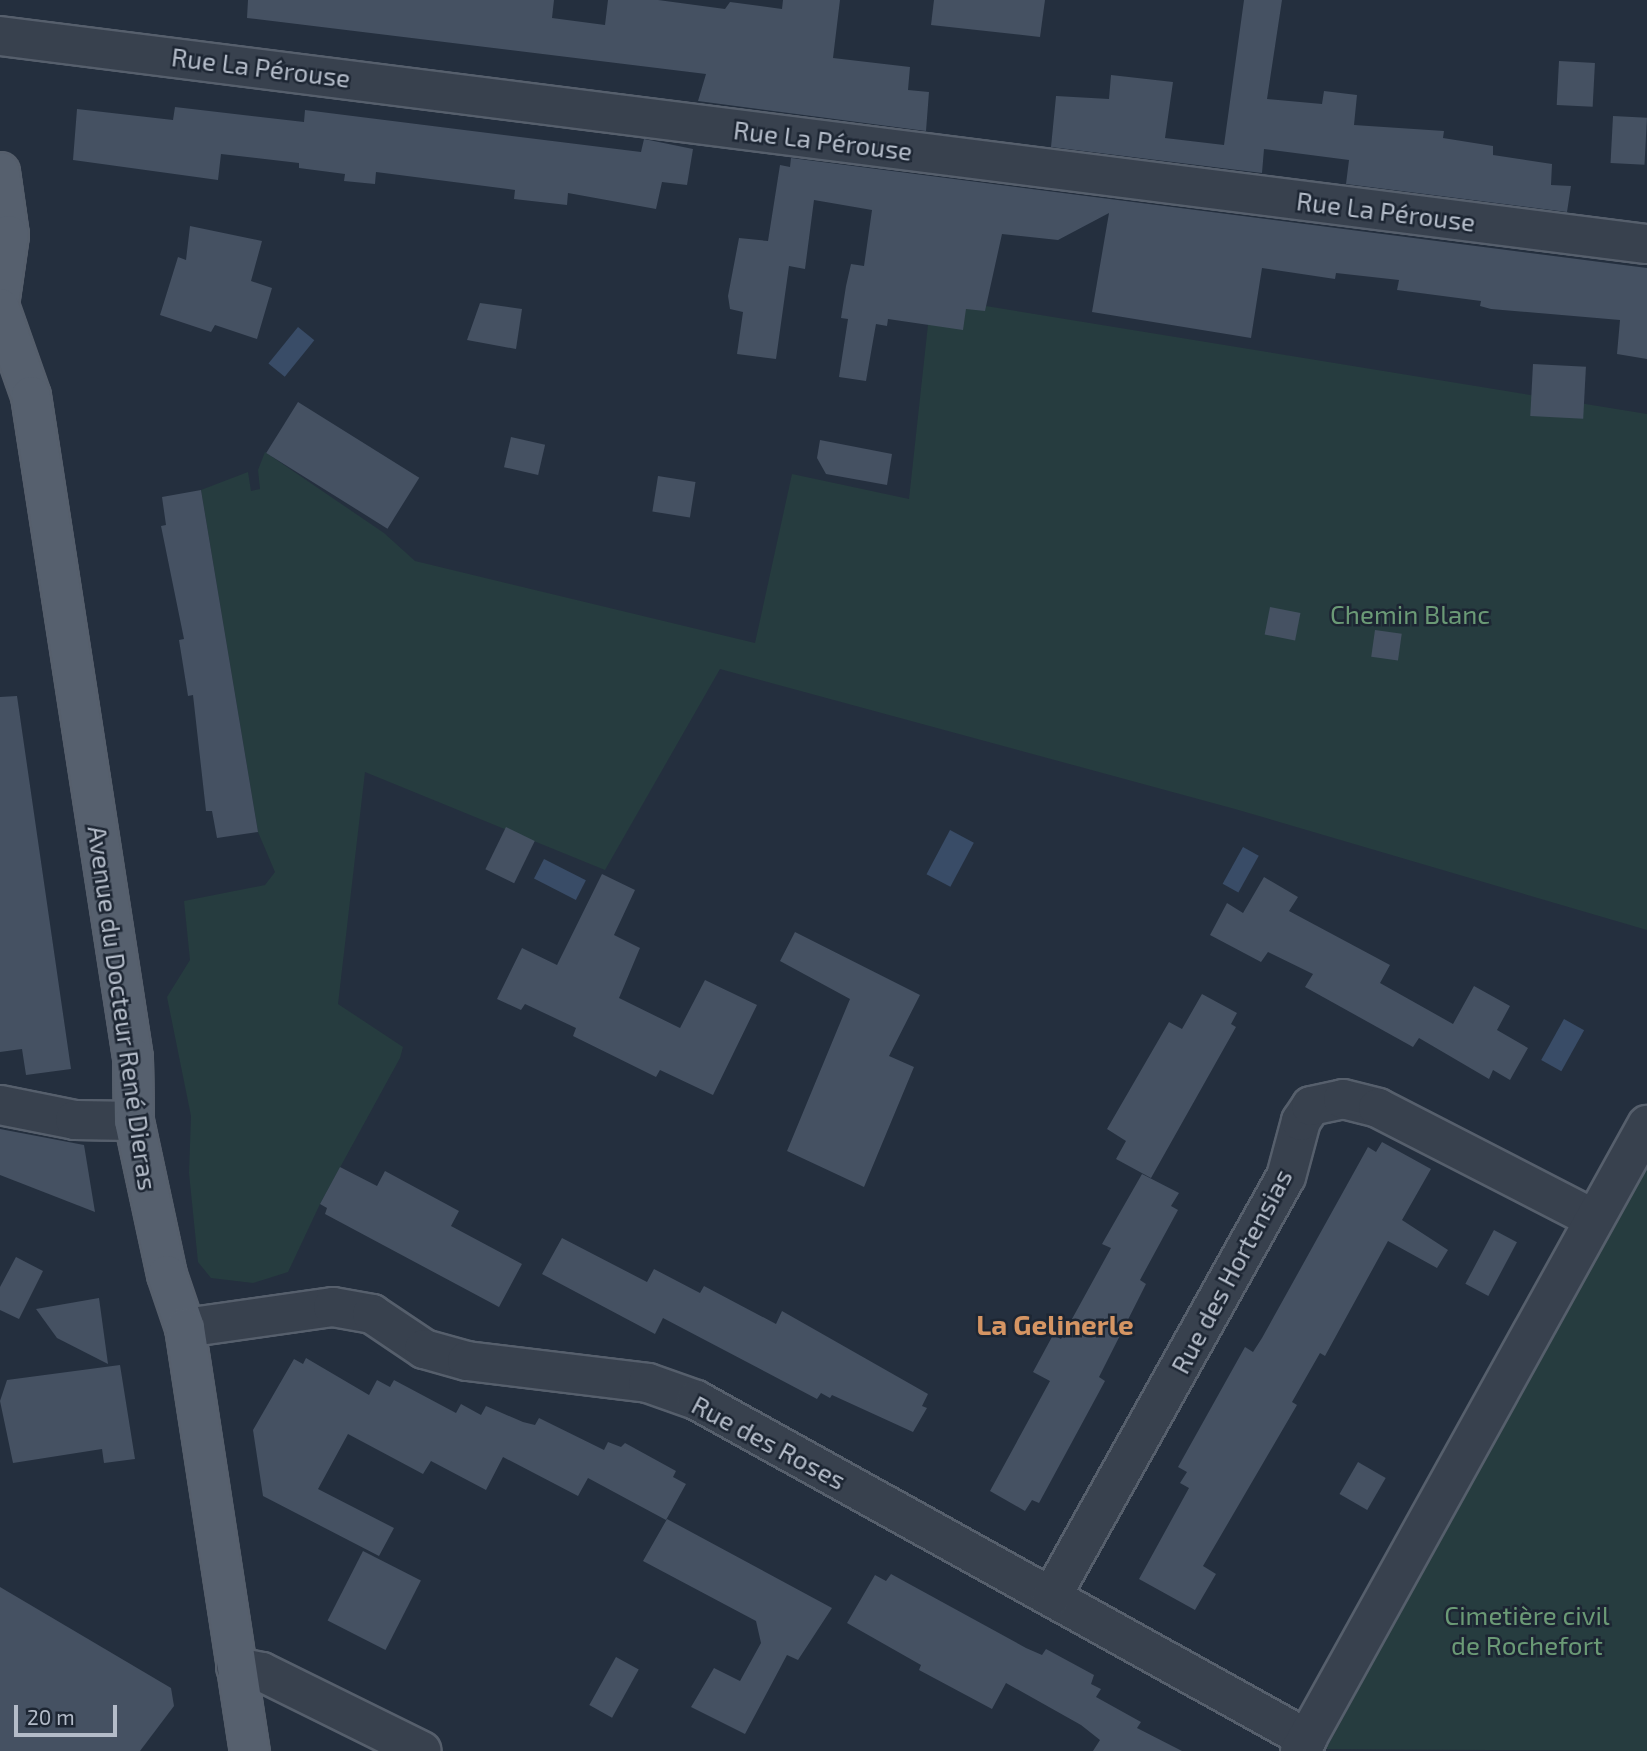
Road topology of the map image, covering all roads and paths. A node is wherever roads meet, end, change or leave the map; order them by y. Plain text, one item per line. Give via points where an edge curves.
1 (0, 36) edge
2 (0, 172) edge
3 (1647, 244) edge
4 (0, 298) edge
5 (0, 308) edge
6 (0, 1105) edge
7 (134, 1121) junction
8 (1647, 1125) edge
9 (1594, 1219) junction
10 (185, 1328) junction
11 (1051, 1597) junction
12 (236, 1667) junction
13 (1303, 1745) edge
14 (250, 1751) edge
15 (422, 1751) edge

1 - 3 street, Rue La Pérouse
2 - 4 main road via 9,235
5 - 7 main road, Avenue du Docteur René Dieras via 31,396 133,1058
6 - 7 street via 75,1119
7 - 10 main road, Avenue du Docteur René Dieras via 167,1275
8 - 9 street
9 - 11 street, Rue des Hortensias via 1378,1108 1343,1099 1311,1106 1301,1121 1286,1177
9 - 13 street
10 - 11 street, Rue des Roses via 333,1307 372,1314 424,1349 467,1361 648,1383 696,1400
10 - 12 main road, Avenue du Docteur René Dieras
11 - 13 street, Rue des Roses
12 - 14 main road, Avenue du Docteur René Dieras
12 - 15 street via 262,1672

